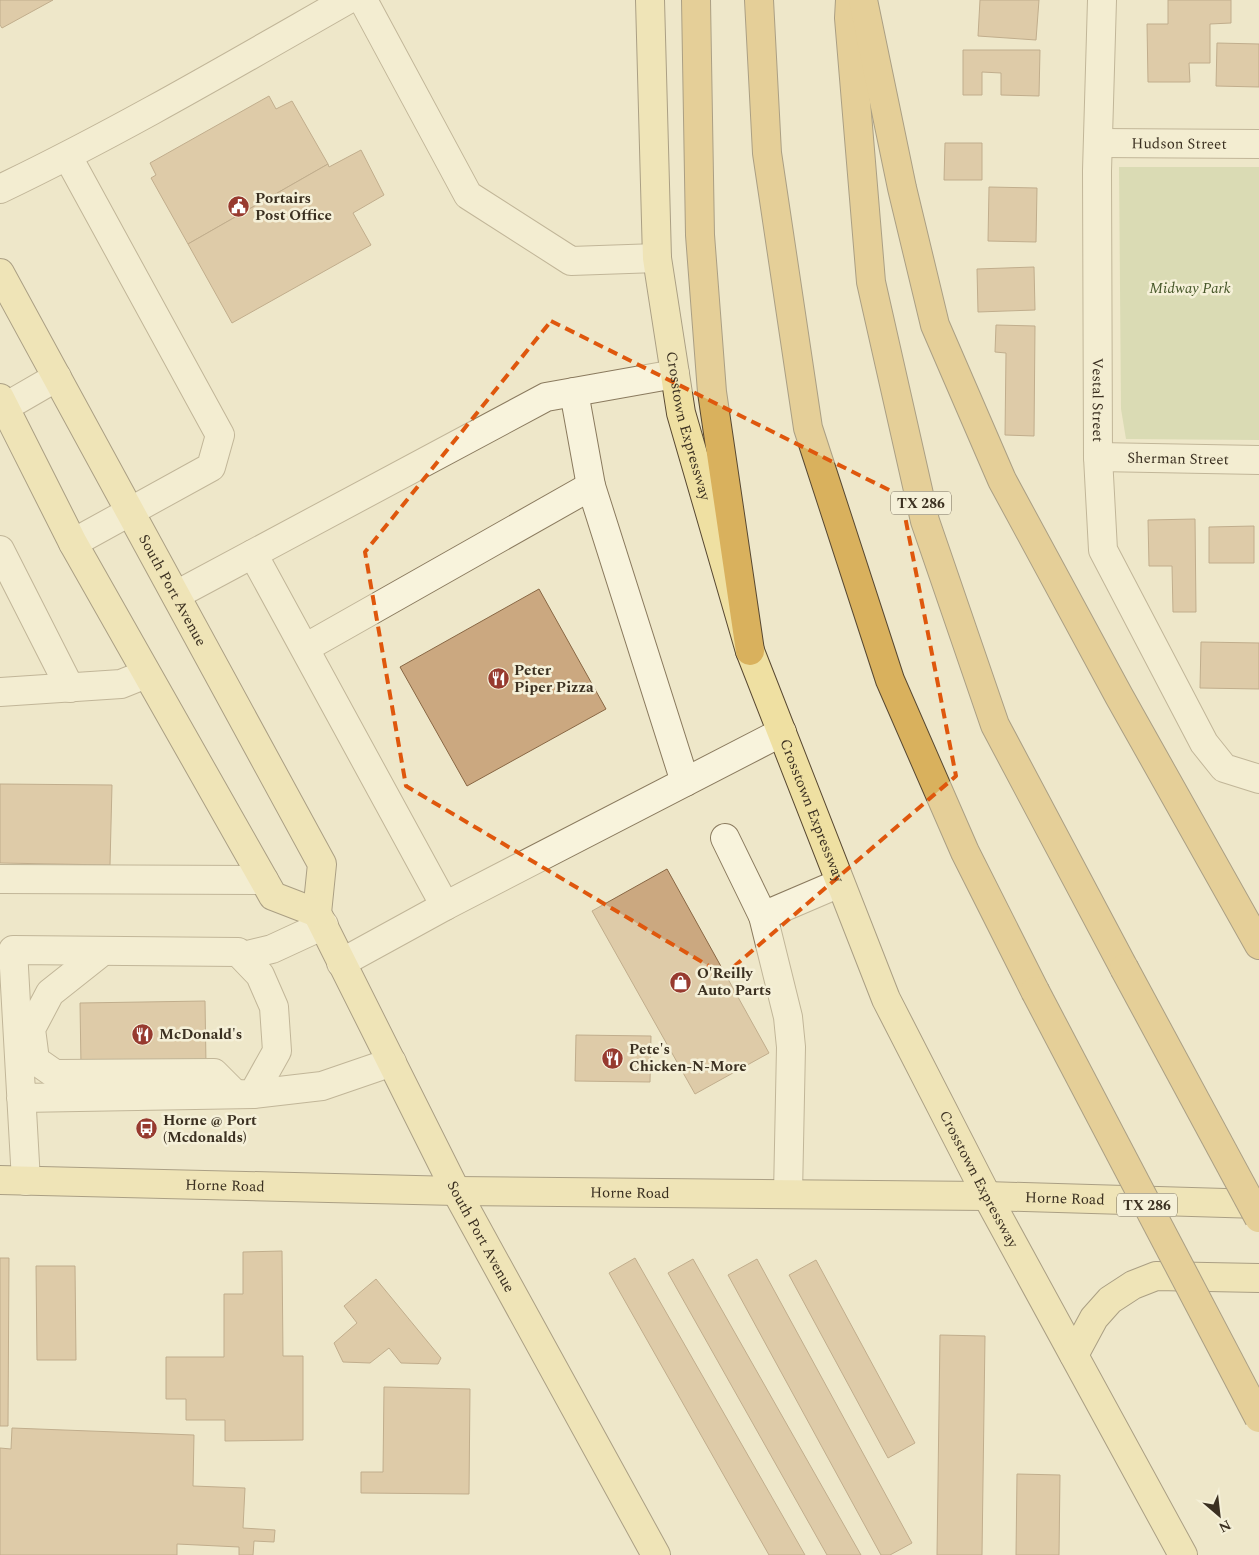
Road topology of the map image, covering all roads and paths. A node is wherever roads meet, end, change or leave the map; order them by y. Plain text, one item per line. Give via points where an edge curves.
1 (347, 0) edge
2 (363, 0) edge
3 (650, 0) edge
4 (696, 0) edge
5 (759, 0) edge
6 (850, 0) edge
7 (863, 0) edge
8 (1102, 0) edge
9 (1099, 143) junction
10 (1259, 144) edge
11 (68, 157) junction
12 (0, 189) edge
13 (657, 258) junction
14 (0, 273) edge
15 (675, 374) junction
16 (57, 377) junction
17 (574, 392) junction
18 (2, 405) edge
19 (1098, 457) junction
20 (1259, 460) edge
21 (591, 486) junction
22 (130, 512) junction
23 (73, 543) junction
24 (0, 550) edge
25 (253, 554) junction
26 (176, 595) junction
27 (305, 648) junction
28 (750, 651) junction
29 (146, 674) junction
30 (70, 688) junction
31 (0, 692) edge
32 (782, 732) junction
33 (1259, 779) edge
34 (685, 782) junction
35 (725, 838) dead end
36 (0, 879) edge
37 (264, 880) junction
38 (840, 883) junction
39 (445, 906) junction
40 (763, 916) junction
41 (321, 919) junction
42 (1259, 945) edge
43 (103, 951) junction
44 (243, 956) junction
45 (341, 962) junction
46 (392, 1062) junction
47 (244, 1094) junction
48 (21, 1098) junction
49 (13, 1181) edge
50 (456, 1191) junction
51 (788, 1194) junction
52 (987, 1196) junction
53 (1259, 1204) edge
54 (1259, 1218) edge
55 (1259, 1278) edge
56 (1074, 1355) junction
57 (1259, 1418) edge
58 (656, 1555) edge
59 (1183, 1555) edge

1 - 11 street
2 - 13 street via 468,195 571,261
3 - 13 main road, Crosstown Expressway
4 - 28 highway via 700,235 712,392
5 - 57 highway, TX 286, bridge via 767,153 808,428 890,680 965,852
6 - 54 highway, TX 286, bridge via 871,282 925,521 995,725
7 - 42 highway via 935,326 1002,480
8 - 9 street, Vestal Street
9 - 10 street, Hudson Street
9 - 19 street, Vestal Street
11 - 12 street
11 - 22 street via 220,435 211,468
13 - 15 main road, Crosstown Expressway
14 - 16 main road, South Port Avenue
15 - 17 street
15 - 28 main road, Crosstown Expressway via 680,413
16 - 18 street
16 - 22 main road, South Port Avenue
17 - 21 street
17 - 25 street via 546,398
18 - 23 main road
19 - 20 street, Sherman Street
19 - 33 street, Vestal Street via 1103,550 1204,743 1224,768
21 - 27 street
21 - 34 street
22 - 23 street
22 - 26 main road, South Port Avenue
23 - 29 main road
24 - 30 street
25 - 26 street
25 - 27 street
26 - 41 main road, South Port Avenue via 322,864
27 - 39 street
28 - 32 main road, Crosstown Expressway
29 - 30 street via 120,684
29 - 37 main road
30 - 31 street
32 - 34 street
32 - 38 main road, Crosstown Expressway
34 - 39 street
35 - 40 street
36 - 37 street
37 - 41 main road via 273,896
38 - 40 street
38 - 52 main road, Crosstown Expressway via 886,999
39 - 45 street
40 - 51 street via 788,1018 791,1047
41 - 44 street via 272,949
41 - 45 main road, South Port Avenue
43 - 44 street via 238,952
43 - 47 street via 50,993 31,1029 34,1060 55,1074 214,1073
43 - 48 street via 12,950
44 - 47 street via 260,975 274,1007 277,1051
45 - 46 main road, South Port Avenue
46 - 47 street via 322,1086
46 - 50 main road, South Port Avenue
47 - 48 street
48 - 49 street
49 - 50 main road, Horne Road
50 - 51 main road, Horne Road
50 - 58 main road, South Port Avenue
51 - 52 main road, Horne Road
52 - 53 main road, Horne Road
52 - 56 main road, Crosstown Expressway
55 - 56 main road via 1156,1276 1133,1285 1110,1300 1094,1318
56 - 59 main road, Crosstown Expressway

